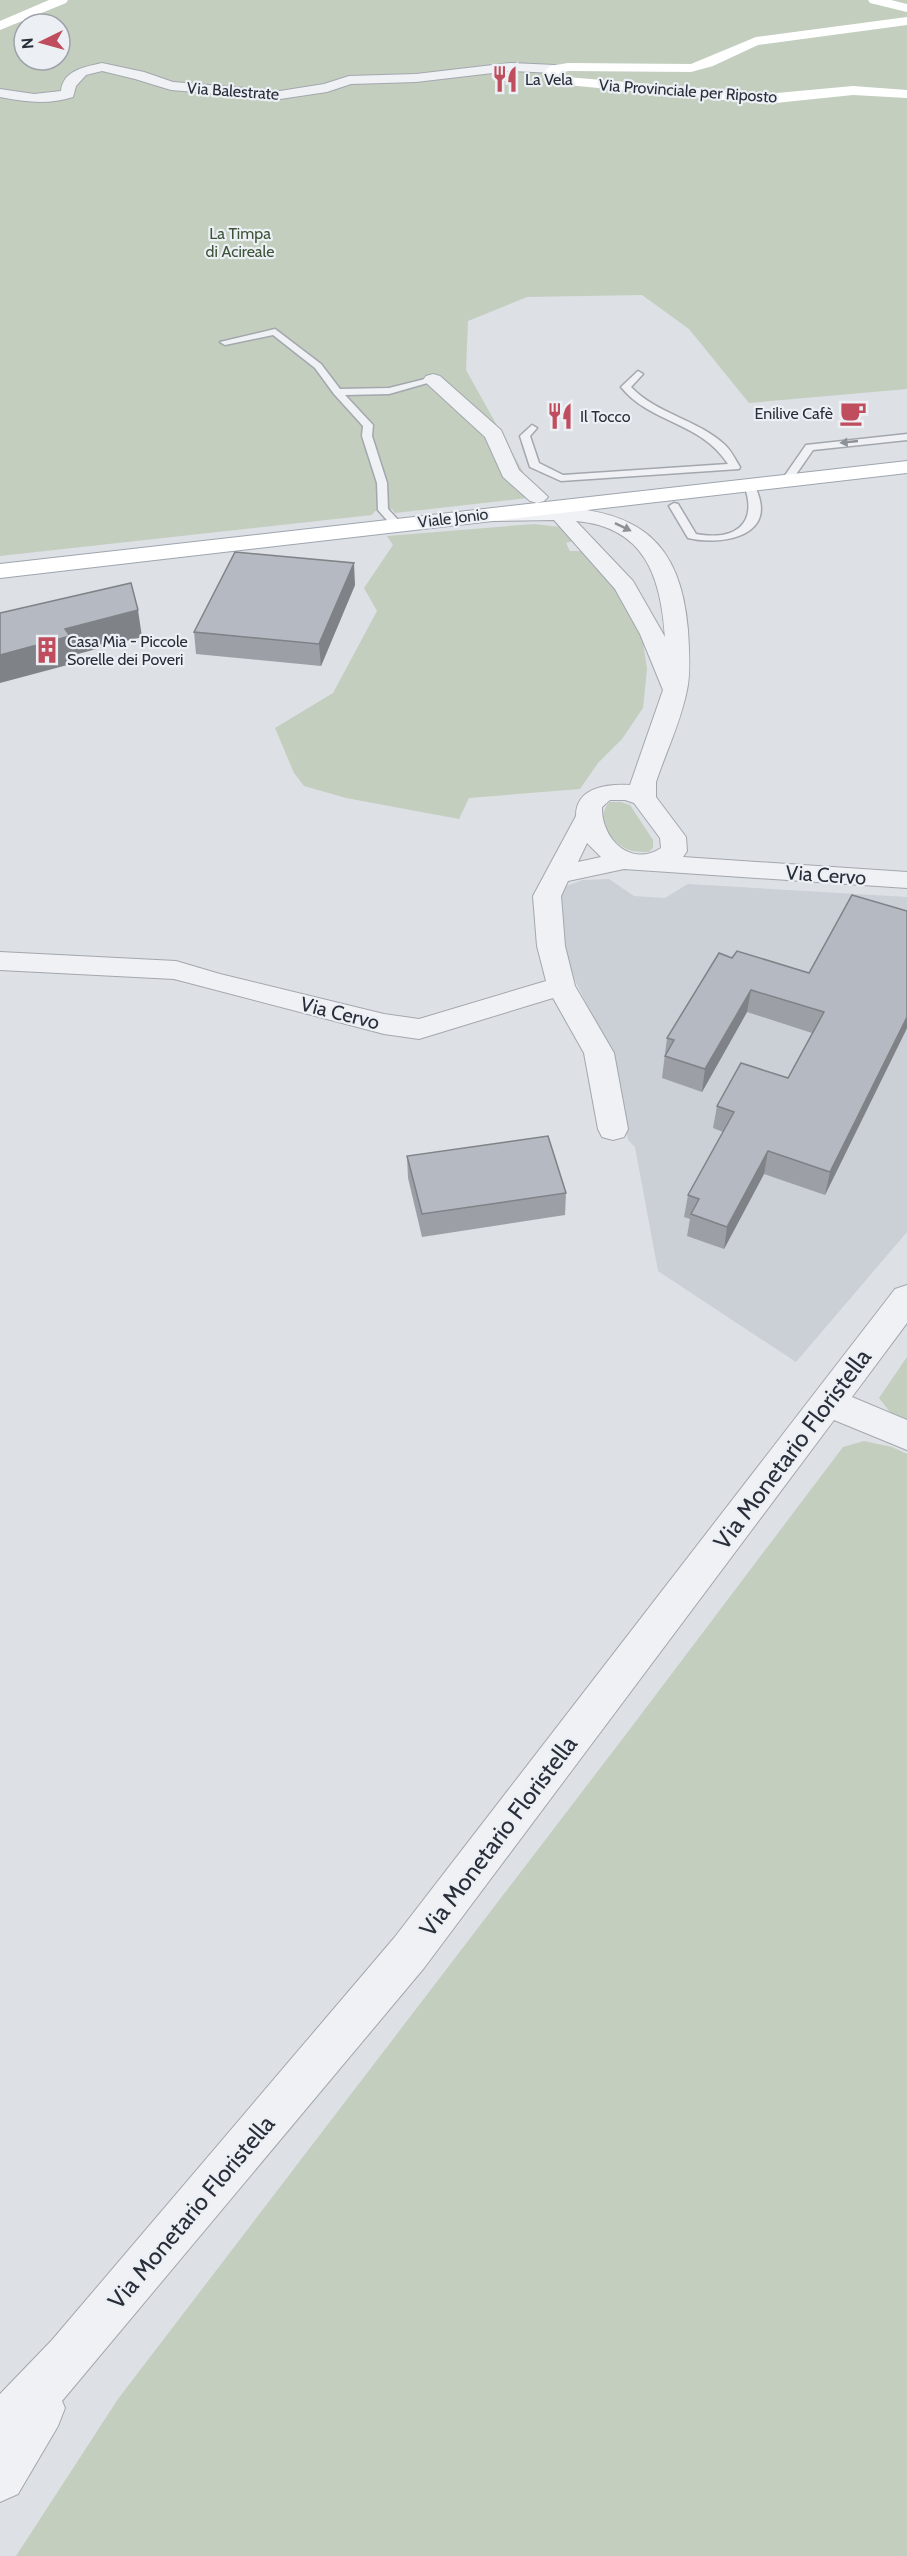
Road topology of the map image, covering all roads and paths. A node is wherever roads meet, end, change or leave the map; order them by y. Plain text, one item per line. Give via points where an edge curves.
1 (61, 0) edge
2 (875, 0) edge
3 (907, 8) edge
4 (907, 21) edge
5 (0, 26) edge
6 (555, 69) junction
7 (0, 93) edge
8 (907, 94) edge
9 (225, 342) dead end
10 (638, 374) dead end
11 (433, 380) joint
12 (338, 392) junction
13 (532, 428) dead end
14 (907, 437) edge
15 (907, 467) edge
16 (649, 473) junction
17 (786, 481) junction
18 (657, 483) dead end
19 (749, 485) junction
20 (537, 497) dead end
21 (674, 506) dead end
22 (482, 515) junction
23 (564, 521) dead end
24 (397, 525) junction
25 (0, 571) edge
26 (675, 690) junction
27 (653, 748) junction
28 (603, 793) junction
29 (643, 798) junction
30 (587, 819) junction
31 (673, 837) junction
32 (624, 861) junction
33 (655, 864) junction
34 (746, 868) junction
35 (560, 874) junction
36 (907, 880) edge
37 (0, 961) edge
38 (561, 986) junction
39 (613, 1129) dead end
40 (907, 1298) edge
41 (828, 1402) junction
42 (907, 1435) edge
43 (69, 2357) junction
44 (0, 2431) edge
45 (0, 2476) edge

1 - 5 street
2 - 3 street
4 - 6 street, Via Provinciale per Riposto via 756,41 691,68
6 - 7 street, Via Balestrate via 511,67 349,81 280,95 171,86 102,67 81,72 69,85 68,94 57,98 29,99
6 - 8 street, Via Provinciale per Riposto via 549,74 567,81 766,99 867,89
9 - 12 lane via 275,332 318,366
10 - 16 lane via 626,387 640,402 699,430 722,447 735,467
11 - 12 lane via 389,391
11 - 20 street via 494,434 510,472
12 - 24 lane via 368,426 367,436 382,483 383,510
13 - 16 lane via 525,436 534,465 561,478
14 -> 17 lane via 810,447
15 - 17 street, Viale Jonio
16 - 18 lane
17 - 19 street, Viale Jonio
19 - 21 lane via 757,499 748,527 718,540 692,536
19 - 22 street, Viale Jonio
22 - 24 street, Viale Jonio
22 -> 26 street via 584,516 610,521 641,536 657,555 676,611
23 - 26 street via 625,586 652,634
24 - 25 street, Viale Jonio
26 - 27 street
27 - 28 street
27 - 29 street via 643,782
28 - 29 street via 629,792
28 - 30 street via 589,805
29 - 31 street
30 - 32 street via 604,848
30 - 35 street
31 - 33 street via 674,851
31 - 34 street via 699,853
32 - 33 street
32 - 35 street
33 - 34 street
34 - 36 street, Via Cervo via 839,878
35 - 38 street via 547,897 551,946
37 - 38 street, Via Cervo via 176,970 384,1024 419,1029
38 - 39 street via 599,1053
40 - 41 street, Via Monetario Floristella
41 - 42 street
41 - 43 street, Via Monetario Floristella via 409,1953
43 - 44 street
43 - 45 street

